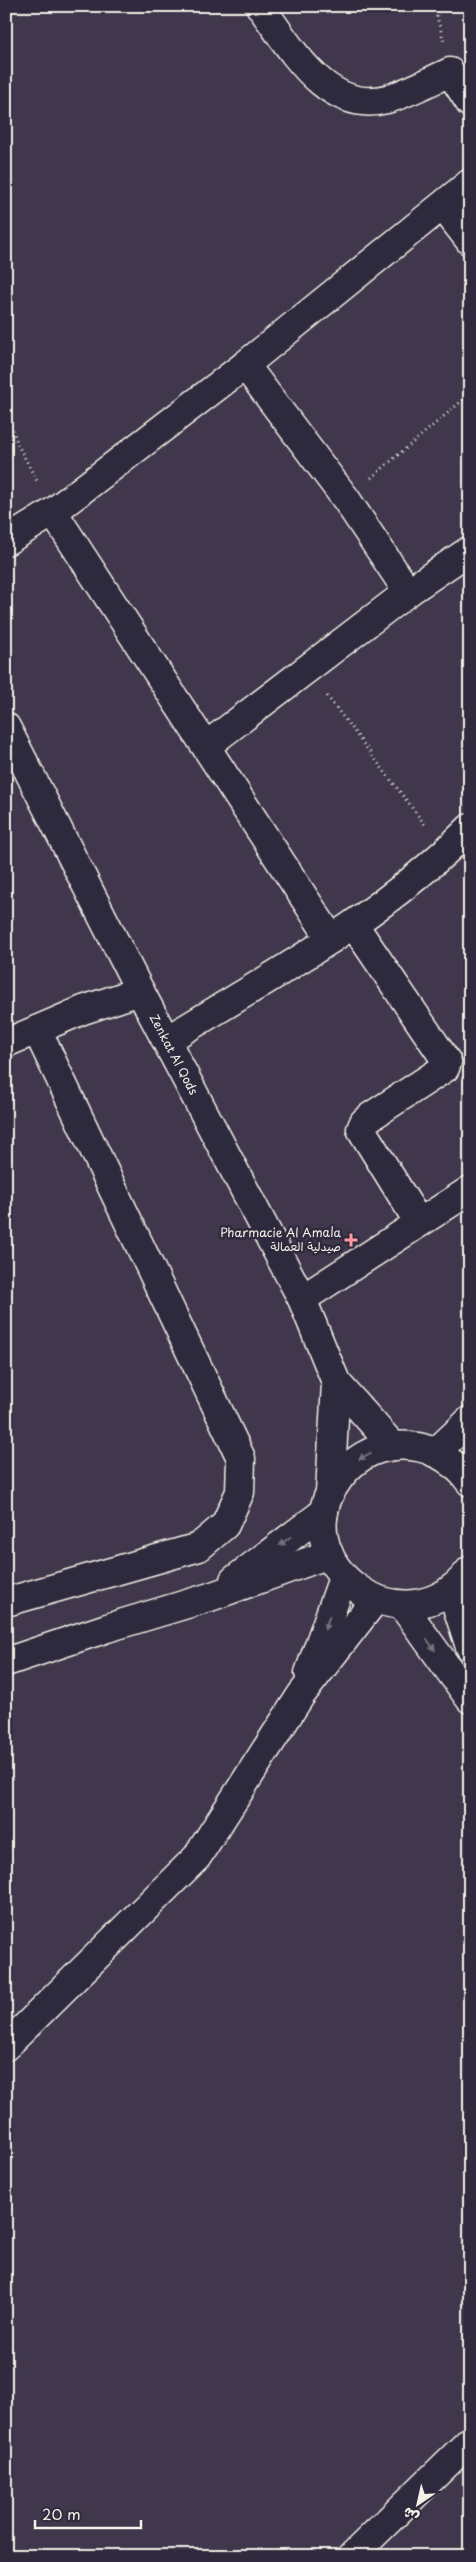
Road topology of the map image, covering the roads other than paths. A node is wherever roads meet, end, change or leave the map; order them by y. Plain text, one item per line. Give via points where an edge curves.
1 (260, 6) edge
2 (470, 104) edge
3 (470, 183) edge
4 (443, 206) junction
5 (470, 241) edge
6 (245, 365) junction
7 (53, 512) junction
8 (6, 541) edge
9 (470, 550) edge
10 (408, 592) junction
11 (6, 727) edge
12 (206, 746) junction
13 (470, 828) edge
14 (354, 925) junction
15 (331, 940) junction
16 (140, 991) junction
17 (37, 1030) junction
18 (167, 1040) junction
19 (6, 1043) edge
20 (470, 1190) edge
21 (420, 1223) junction
22 (302, 1299) junction
23 (336, 1382) junction
24 (470, 1420) edge
25 (393, 1446) junction
26 (435, 1453) junction
27 (470, 1482) edge
28 (327, 1502) junction
29 (329, 1554) junction
30 (470, 1570) edge
31 (343, 1578) junction
32 (451, 1590) junction
33 (210, 1597) junction
34 (375, 1600) junction
35 (6, 1602) edge
36 (402, 1605) junction
37 (470, 1646) edge
38 (6, 1662) edge
39 (301, 1696) junction
40 (470, 1699) edge
41 (6, 2046) edge
42 (466, 2452) edge
43 (352, 2556) edge

1 - 2 street via 314,78 341,96 362,102 386,99 450,72
3 - 4 street
4 - 5 street
4 - 6 street
6 - 7 street
6 - 10 street via 346,499
7 - 8 street
7 - 12 street
9 - 10 street
10 - 12 street
11 - 16 street, Zenkat Al Qods
12 - 15 street
13 - 14 street via 446,852
14 - 15 street
14 - 21 street via 447,1062 445,1068 364,1122 361,1129
15 - 18 street
16 - 17 street
16 - 18 street, Zenkat Al Qods
17 - 19 street
17 - 35 street via 241,1458 240,1492 225,1525 199,1547
18 - 22 street, Zenkat Al Qods
20 - 21 street
21 - 22 street
22 - 23 street, Zenkat Al Qods
23 - 25 street
23 - 28 street
24 - 26 street
25 - 26 street via 411,1446
25 -> 28 street via 374,1451 356,1461 341,1475
26 - 27 street via 458,1467
28 - 29 street via 324,1533
28 -> 33 street
29 - 31 street
29 - 33 street
30 - 32 street
31 - 34 street
31 -> 39 street
32 - 36 street via 433,1599
32 - 37 street
33 - 38 street
34 - 36 street
34 - 39 street
36 -> 40 street
39 - 41 street via 197,1857
42 - 43 street

